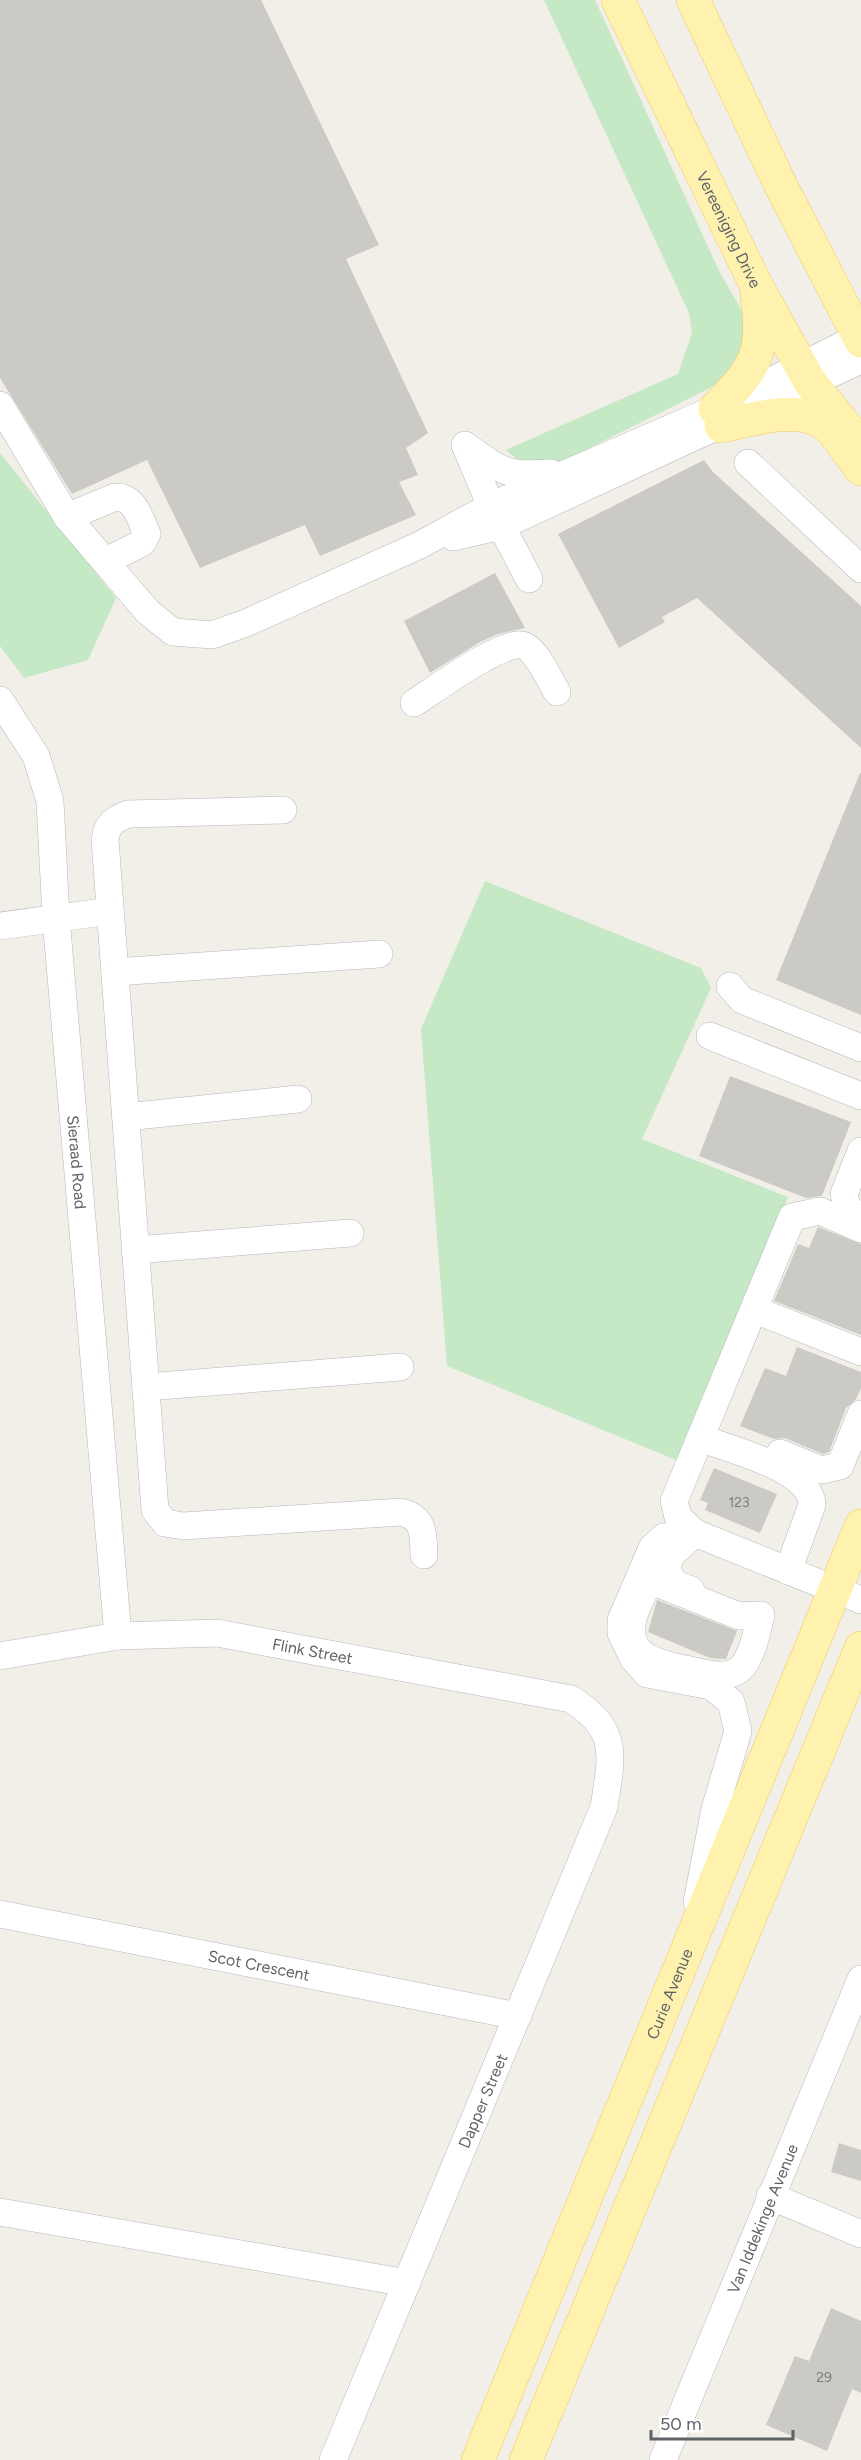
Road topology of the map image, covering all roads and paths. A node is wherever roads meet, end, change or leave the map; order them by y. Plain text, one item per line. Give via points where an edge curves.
1 (618, 0) edge
2 (693, 0) edge
3 (756, 285) junction
4 (860, 343) edge
5 (805, 373) junction
6 (0, 405) edge
7 (718, 417) junction
8 (861, 445) edge
9 (748, 463) dead end
10 (861, 469) edge
11 (569, 482) junction
12 (496, 516) junction
13 (67, 517) junction
14 (106, 561) junction
15 (861, 569) edge
16 (557, 692) dead end
17 (0, 700) edge
18 (414, 703) dead end
19 (283, 810) dead end
20 (110, 911) junction
21 (56, 918) junction
22 (0, 926) edge
23 (379, 954) dead end
24 (115, 972) junction
25 (730, 986) dead end
26 (710, 1036) dead end
27 (861, 1048) edge
28 (861, 1096) edge
29 (298, 1099) dead end
30 (126, 1117) junction
31 (861, 1151) edge
32 (861, 1215) edge
33 (861, 1229) edge
34 (350, 1233) dead end
35 (135, 1250) junction
36 (755, 1310) junction
37 (861, 1352) edge
38 (400, 1367) dead end
39 (146, 1387) junction
40 (861, 1414) edge
41 (703, 1430) junction
42 (861, 1526) edge
43 (695, 1533) junction
44 (423, 1555) dead end
45 (788, 1571) junction
46 (638, 1581) junction
47 (675, 1584) junction
48 (848, 1595) edge
49 (761, 1615) junction
50 (118, 1636) junction
51 (861, 1648) edge
52 (0, 1656) edge
53 (711, 1686) junction
54 (607, 1736) joint
55 (0, 1914) edge
56 (690, 1942) junction
57 (861, 1979) edge
58 (518, 2016) junction
59 (770, 2196) junction
60 (0, 2212) edge
61 (861, 2234) edge
62 (407, 2283) junction
63 (480, 2453) edge
64 (333, 2460) edge
65 (526, 2460) edge
66 (663, 2460) edge

1 - 3 main road, Vereeniging Drive
2 - 4 main road
3 - 5 main road, Vereeniging Drive
3 - 7 main road via 760,347 746,377
4 - 5 street
5 - 7 street
5 - 8 main road, Vereeniging Drive
6 - 13 street
7 - 10 main road via 778,414 825,424
7 - 11 street
9 - 15 street
11 - 12 street
11 - 12 street via 530,528 529,579
11 - 12 street via 518,475 495,467 465,445
12 - 14 street via 212,635 173,632 148,612
13 - 14 street
13 - 14 street via 116,497 132,503 146,538
16 - 18 street via 530,651 516,644 498,650
17 - 21 street, Sieraad Road via 36,756 50,801
19 - 20 street via 146,813 115,819 107,826 105,840
20 - 21 street
20 - 24 street
21 - 22 street
21 - 50 street, Sieraad Road
23 - 24 street
24 - 30 street
25 - 27 street via 742,1000
26 - 28 street
29 - 30 street
30 - 35 street
31 - 32 street via 844,1194 848,1210
33 - 36 street via 820,1211 792,1217
34 - 35 street
35 - 39 street
36 - 37 street
36 - 41 street
38 - 39 street
39 - 44 street via 155,1510 165,1522 183,1526 401,1512 423,1528
40 - 41 street via 840,1466 821,1470
41 - 43 street via 674,1501 678,1517
41 - 45 street via 788,1472 805,1485 812,1505
42 - 48 main road, Curie Avenue
43 - 45 street
43 - 46 street via 664,1537 652,1548
43 - 47 street via 671,1555 666,1569
45 - 48 street
46 - 47 street via 653,1577
46 - 53 street via 621,1620 621,1633 633,1658 646,1674
47 - 49 street
48 - 56 main road, Curie Avenue
49 - 49 street via 742,1667 729,1675 655,1663 640,1652 633,1638 633,1619 646,1587 654,1582 739,1616
49 - 53 street via 768,1630 750,1675 736,1683
50 - 52 street, Flink Street
50 - 54 street, Flink Street via 217,1633 571,1699 593,1713
51 - 65 main road
53 - 56 street via 731,1701 738,1731 714,1809
54 - 58 street, Dapper Street via 610,1763 604,1807
55 - 58 street, Scot Crescent
56 - 63 main road, Curie Avenue
57 - 59 street, Van Iddekinge Avenue
58 - 62 street, Dapper Street
59 - 61 street
59 - 66 street, Van Iddekinge Avenue
60 - 62 street
62 - 64 street, Dapper Street

